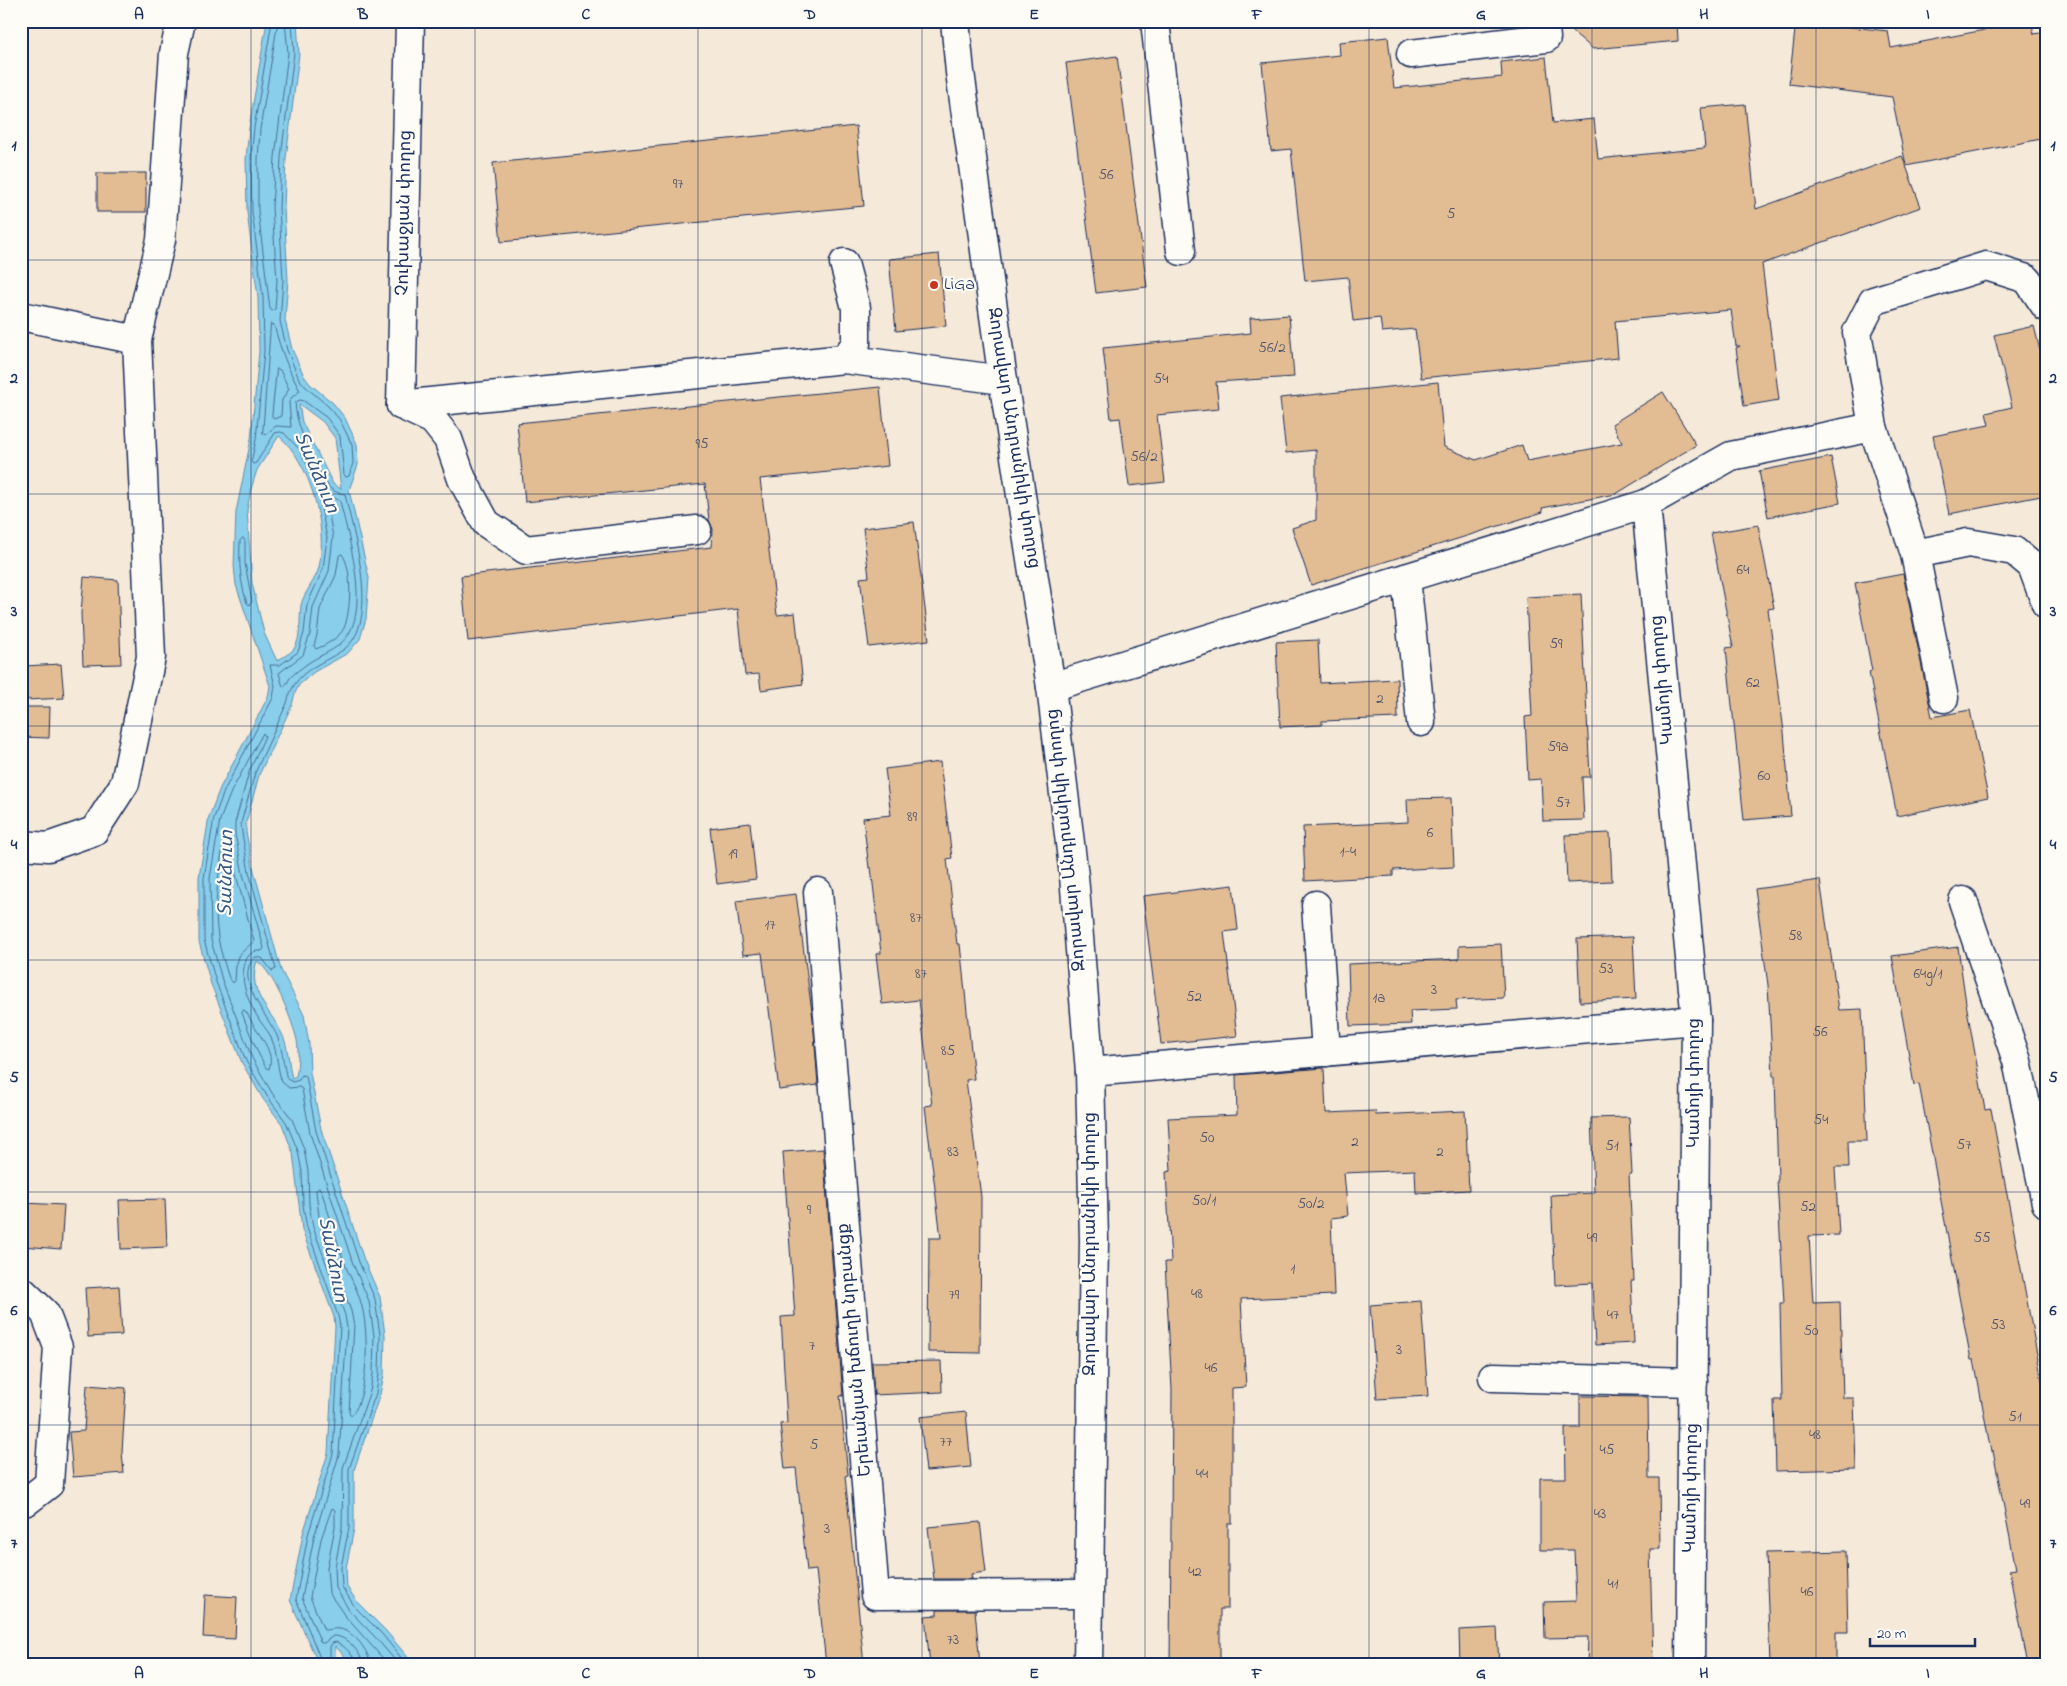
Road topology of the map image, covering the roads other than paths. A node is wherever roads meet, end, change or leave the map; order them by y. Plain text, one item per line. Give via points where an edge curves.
1 (181, 21) edge
2 (411, 21) edge
3 (955, 21) edge
4 (1155, 21) edge
5 (1544, 21) edge
6 (1411, 54) dead end
7 (1182, 252) dead end
8 (844, 263) dead end
9 (2046, 307) edge
10 (21, 316) edge
11 (137, 340) junction
12 (844, 359) junction
13 (1004, 380) junction
14 (401, 405) junction
15 (1872, 427) junction
16 (1646, 504) junction
17 (697, 530) dead end
18 (1915, 554) junction
19 (1406, 578) junction
20 (2046, 604) edge
21 (1051, 687) junction
22 (1944, 698) dead end
23 (1421, 722) dead end
24 (21, 846) edge
25 (818, 892) dead end
26 (1963, 901) dead end
27 (1316, 905) dead end
28 (1696, 1020) junction
29 (1326, 1052) junction
30 (1090, 1072) junction
31 (2046, 1203) edge
32 (21, 1290) edge
33 (1493, 1377) dead end
34 (1693, 1382) junction
35 (21, 1503) edge
36 (1088, 1594) junction
37 (1088, 1665) edge
38 (1690, 1665) edge

1 - 11 main road via 174,53 161,240
2 - 14 main road, Չուխաջյան փողոց
3 - 13 main road, Զորավար Անդրանիկի փողոց
4 - 7 main road
5 - 6 main road via 1546,38
8 - 12 main road via 856,308 856,344
9 - 15 main road via 2027,279 1986,266 1873,302 1857,332
10 - 11 main road
11 - 24 main road via 151,657 125,783 94,831 48,847
12 - 13 main road
12 - 14 main road
13 - 21 main road, Զորավար Անդրանիկի փողոց
14 - 17 main road via 433,420 448,439 462,478 486,524 526,550
15 - 16 main road via 1731,456
15 - 18 main road
16 - 19 main road
16 - 28 main road, Կամոյի փողոց
18 - 20 main road via 1968,543 2014,551 2032,566
18 - 22 main road
19 - 21 main road
19 - 23 main road
21 - 30 main road, Զորավար Անդրանիկի փողոց via 1074,876
25 - 36 main road, Երեւանյան խճուղի նրբանցք via 875,1595
26 - 31 main road via 2017,1061
27 - 29 main road
28 - 29 main road
28 - 34 main road, Կամոյի փողոց
29 - 30 main road
30 - 36 main road, Զորավար Անդրանիկի փողոց via 1094,1240
32 - 35 main road via 45,1313 58,1348 49,1484
33 - 34 main road
34 - 38 main road, Կամոյի փողոց
36 - 37 main road, Զորավար Անդրանիկի փողոց

